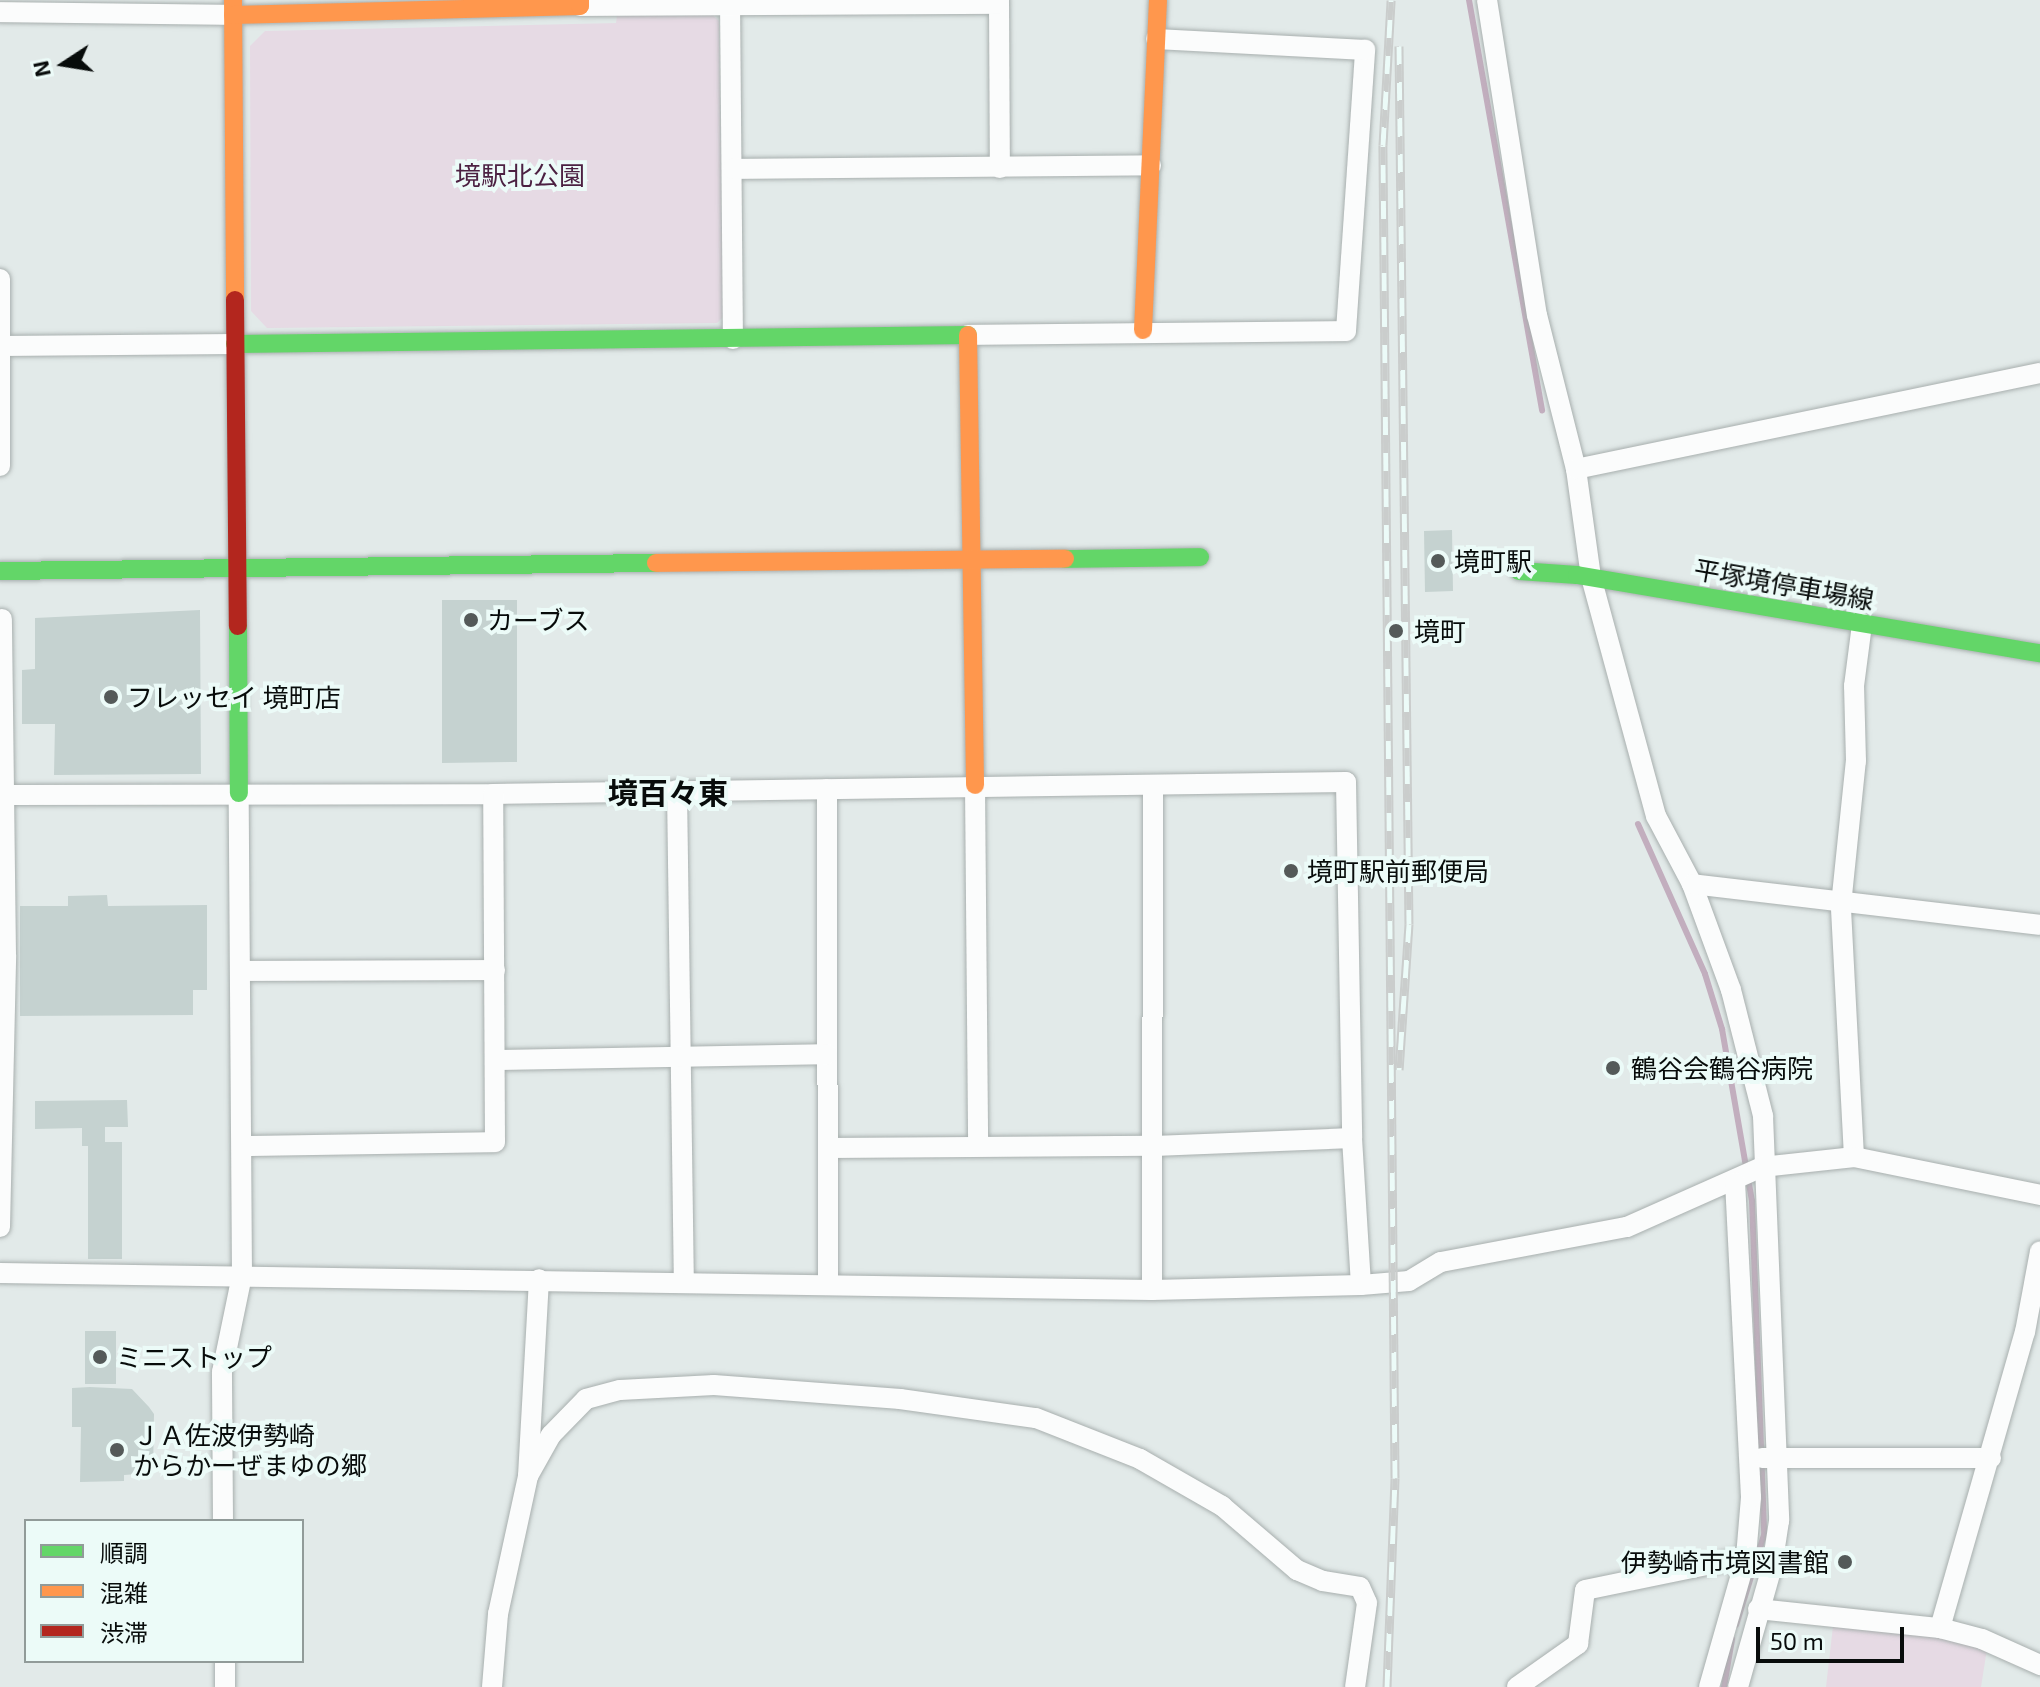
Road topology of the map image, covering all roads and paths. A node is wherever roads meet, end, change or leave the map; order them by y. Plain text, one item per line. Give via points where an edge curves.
1 (1158, 0) edge
2 (1487, 0) edge
3 (855, 2) edge
4 (999, 2) edge
5 (580, 3) edge
6 (730, 4) edge
7 (233, 7) edge
8 (0, 12) edge
9 (1156, 39) junction
10 (1151, 165) junction
11 (1000, 168) junction
12 (733, 169) junction
13 (0, 279) edge
14 (1143, 330) junction
15 (968, 335) junction
16 (733, 339) junction
17 (235, 344) junction
18 (1, 346) edge
19 (2040, 373) edge
20 (0, 466) edge
21 (1576, 469) junction
22 (1200, 557) dead end
23 (971, 561) junction
24 (0, 571) edge
25 (237, 571) junction
26 (1519, 571) dead end
27 (1577, 576) junction
28 (2, 619) dead end
29 (1862, 624) junction
30 (2040, 653) edge
31 (3, 742) edge
32 (975, 785) junction
33 (1153, 785) junction
34 (827, 789) junction
35 (677, 790) junction
36 (239, 793) junction
37 (493, 794) junction
38 (6, 795) junction
39 (1692, 884) junction
40 (1841, 905) junction
41 (2040, 925) edge
42 (3, 957) edge
43 (495, 970) junction
44 (242, 971) junction
45 (827, 1054) junction
46 (680, 1056) junction
47 (495, 1060) junction
48 (1352, 1138) junction
49 (978, 1143) junction
50 (244, 1146) junction
51 (1154, 1146) junction
52 (829, 1148) junction
53 (1854, 1157) junction
54 (1762, 1167) junction
55 (1735, 1182) junction
56 (2040, 1195) edge
57 (0, 1227) edge
58 (2040, 1251) edge
59 (0, 1273) edge
60 (242, 1275) junction
61 (539, 1279) junction
62 (684, 1280) junction
63 (828, 1283) junction
64 (1361, 1285) junction
65 (1152, 1290) junction
66 (1775, 1457) junction
67 (1991, 1458) junction
68 (1750, 1459) junction
69 (528, 1476) junction
70 (223, 1519) edge
71 (1746, 1557) junction
72 (1758, 1609) junction
73 (1940, 1628) junction
74 (225, 1663) edge
75 (2040, 1665) edge
76 (225, 1687) edge
77 (492, 1687) edge
78 (1355, 1687) edge
79 (1517, 1687) edge
80 (1709, 1687) edge
81 (1738, 1687) edge

1 - 9 street
2 - 21 street via 1537,315
3 - 4 street
3 - 6 street
4 - 11 street
5 - 6 street
5 - 7 street
6 - 12 street
7 - 8 street
7 - 17 street
9 - 10 street
9 - 14 street via 1365,50 1346,331
10 - 11 street
10 - 14 street
11 - 12 street
12 - 16 street
13 - 18 street
14 - 15 street
15 - 16 street
15 - 23 street
16 - 17 street
17 - 18 street
17 - 25 street
18 - 20 street
19 - 21 street
21 - 27 street
22 - 23 street
23 - 25 street
23 - 32 street
24 - 25 street
25 - 36 street
26 - 27 street, 平塚境停車場線
27 - 29 street, 平塚境停車場線
27 - 39 street via 1656,816
28 - 31 street
29 - 30 street, 平塚境停車場線
29 - 40 street
31 - 38 street
32 - 33 street
32 - 34 street
32 - 49 street
33 - 48 street via 1346,782
33 - 51 street
34 - 35 street
34 - 45 street
35 - 37 street
35 - 46 street
36 - 37 street
36 - 38 street
36 - 44 street
37 - 43 street
38 - 42 street
39 - 40 street
39 - 54 street via 1731,990 1763,1116
40 - 41 street
40 - 53 street
42 - 57 street
43 - 44 street
43 - 47 street
44 - 50 street
45 - 46 street
45 - 52 street
46 - 47 street
46 - 62 street
47 - 50 street via 495,1142
48 - 51 street
48 - 64 street
49 - 51 street
49 - 52 street
50 - 60 street
51 - 65 street
52 - 63 street
53 - 54 street
53 - 56 street
54 - 55 street
54 - 66 street
55 - 64 street via 1627,1227 1441,1262 1409,1281
55 - 68 street
58 - 67 street
59 - 60 street
60 - 61 street
60 - 70 street via 222,1372
61 - 62 street
61 - 69 street
62 - 63 street
63 - 65 street
64 - 65 street
66 - 67 street
66 - 68 street
66 - 72 street via 1779,1521
67 - 73 street
68 - 71 street
69 - 77 street via 498,1614
69 - 78 street via 551,1435 586,1399 634,1389 714,1385 847,1394 1036,1418 1140,1459 1222,1506 1297,1570 1360,1587 1367,1603
71 - 79 street via 1585,1590 1578,1644
71 - 80 street
72 - 73 street
72 - 81 street
73 - 75 street via 1982,1639
74 - 76 street

